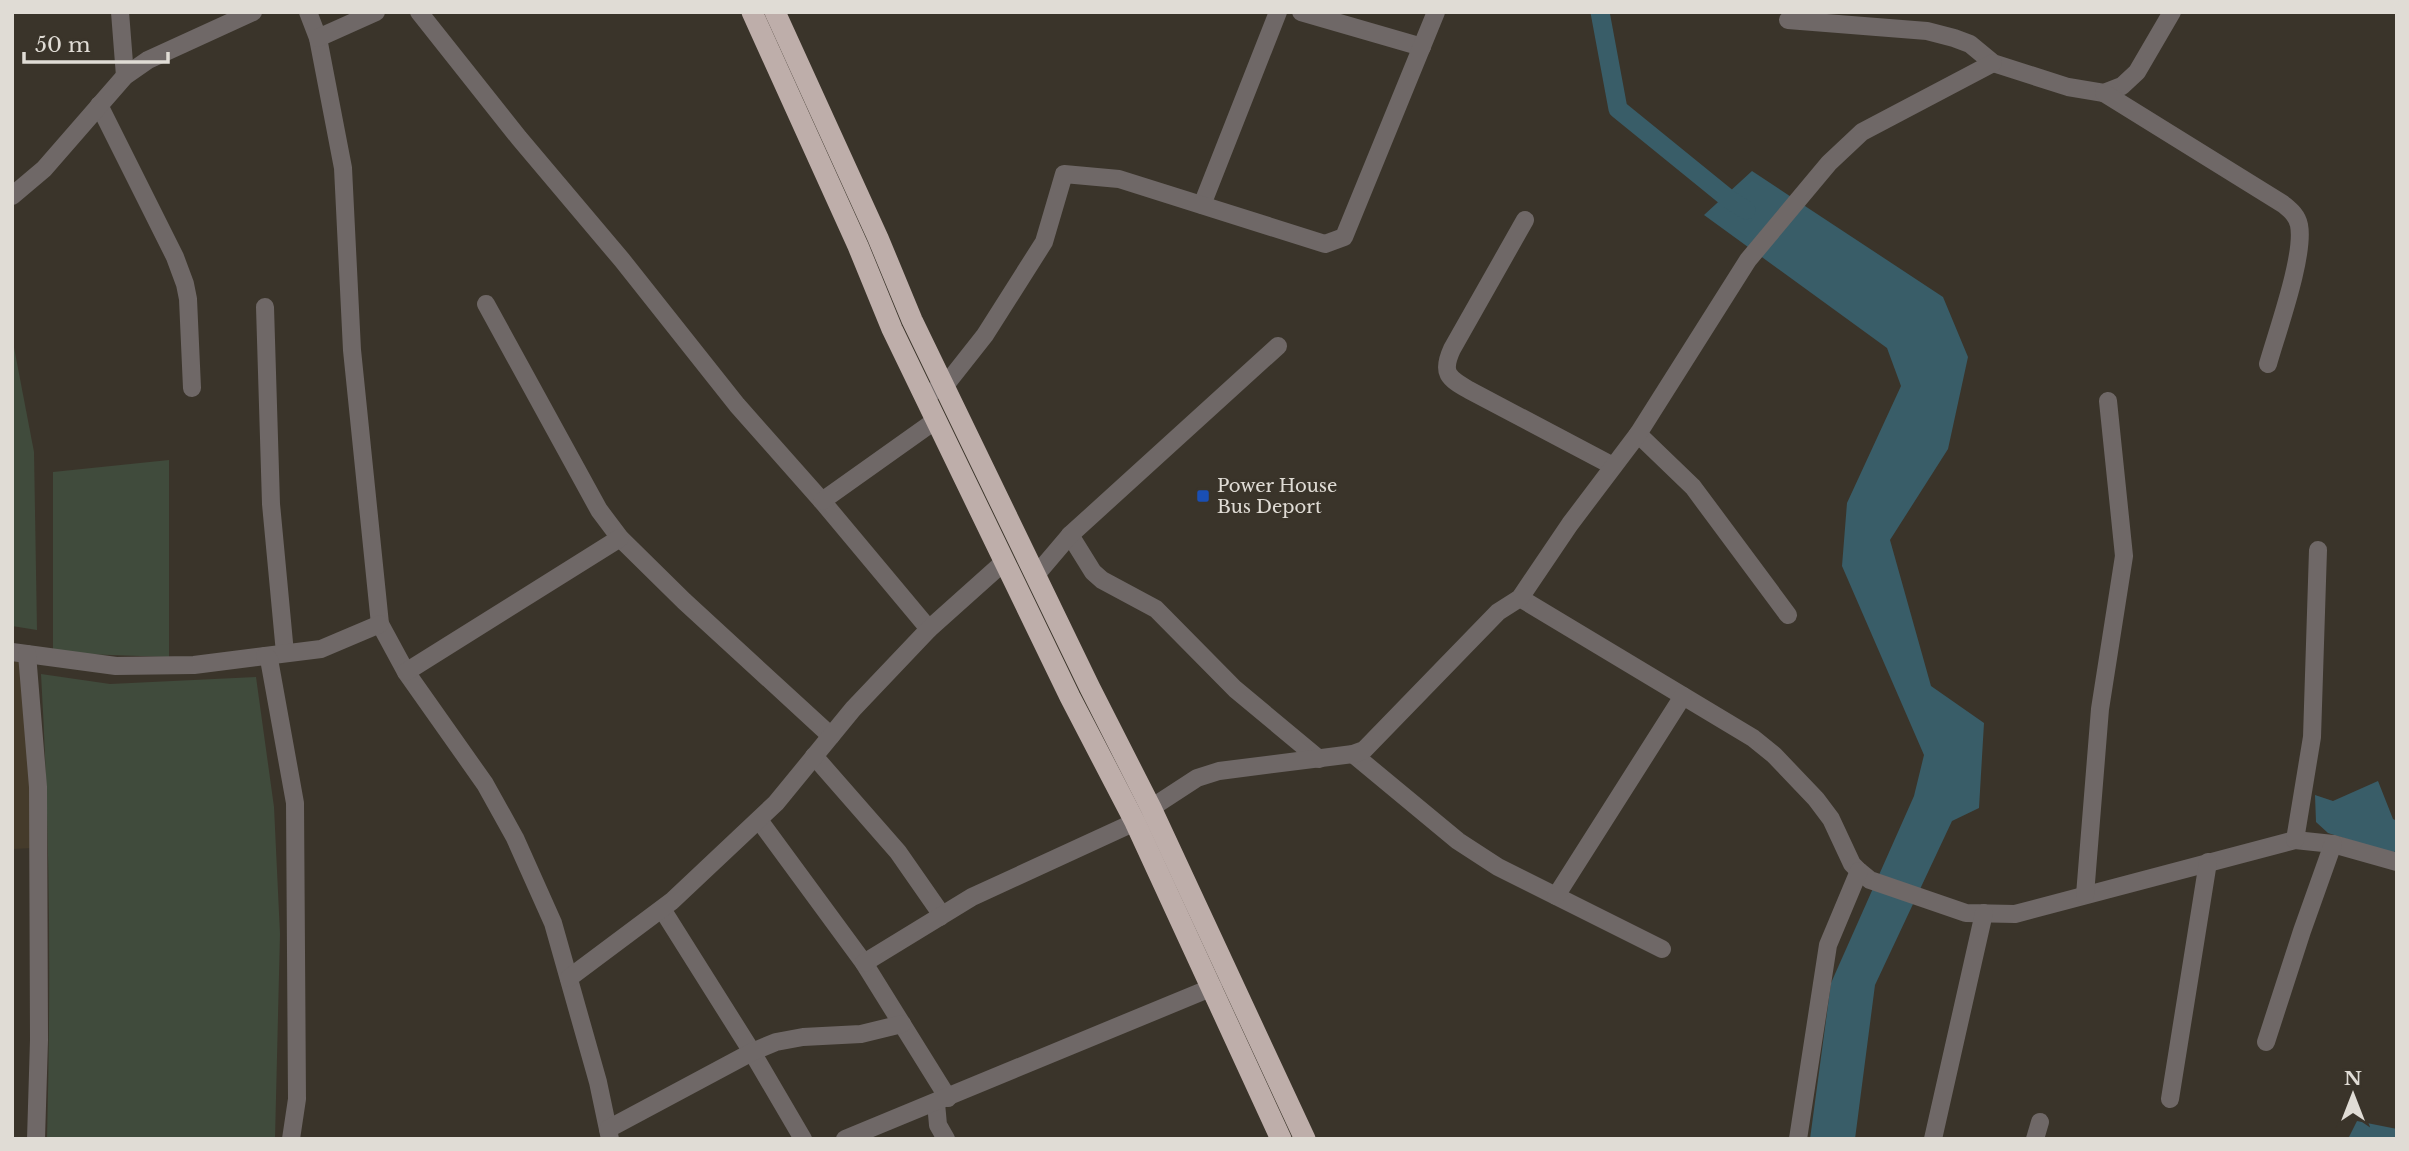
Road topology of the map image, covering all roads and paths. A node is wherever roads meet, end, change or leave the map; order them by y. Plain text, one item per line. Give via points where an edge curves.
1 (120, 12) edge
2 (253, 12) edge
3 (308, 12) edge
4 (376, 12) edge
5 (419, 12) edge
6 (751, 12) edge
7 (1278, 12) edge
8 (1301, 12) edge
9 (1436, 12) edge
10 (2172, 12) edge
11 (778, 13) edge
12 (1788, 20) dead end
13 (318, 38) junction
14 (1422, 47) junction
15 (1993, 63) junction
16 (125, 76) junction
17 (2104, 93) junction
18 (99, 104) junction
19 (12, 197) edge
20 (1202, 205) junction
21 (1525, 220) dead end
22 (486, 304) dead end
23 (265, 307) dead end
24 (1278, 346) dead end
25 (2268, 364) dead end
26 (944, 387) junction
27 (192, 388) dead end
28 (924, 394) junction
29 (2108, 401) dead end
30 (936, 420) junction
31 (1638, 433) junction
32 (1614, 466) junction
33 (822, 501) junction
34 (1070, 535) junction
35 (620, 538) junction
36 (2318, 550) dead end
37 (1004, 561) junction
38 (1036, 575) junction
39 (1520, 598) junction
40 (1788, 615) dead end
41 (380, 624) junction
42 (929, 629) junction
43 (20, 653) edge
44 (285, 653) junction
45 (265, 656) junction
46 (406, 672) junction
47 (1683, 696) junction
48 (831, 736) junction
49 (1353, 754) junction
50 (814, 757) junction
51 (1318, 759) junction
52 (1143, 815) junction
53 (759, 820) junction
54 (2295, 840) junction
55 (2333, 845) junction
56 (2208, 862) junction
57 (2397, 862) edge
58 (1865, 875) junction
59 (2085, 895) junction
60 (1556, 896) junction
61 (662, 909) junction
62 (1975, 913) junction
63 (940, 917) junction
64 (1662, 949) dead end
65 (864, 963) junction
66 (569, 978) junction
67 (1213, 987) junction
68 (902, 1024) junction
69 (2266, 1042) dead end
70 (752, 1052) junction
71 (2170, 1099) dead end
72 (942, 1100) junction
73 (609, 1134) edge
74 (36, 1139) edge
75 (291, 1139) edge
76 (803, 1139) edge
77 (845, 1139) edge
78 (946, 1139) edge
79 (1282, 1139) edge
80 (1306, 1139) edge
81 (1798, 1139) edge
82 (1933, 1139) edge

1 - 16 street
2 - 16 street via 148,60
3 - 13 street
4 - 13 street
5 - 33 street via 737,405
6 - 28 highway
7 - 20 street
8 - 14 street
9 - 14 street
10 - 17 street via 2137,72 2122,86
11 - 26 highway
12 - 15 street via 1927,32 1970,44
13 - 41 street via 343,168 352,350
14 - 20 street via 1344,237 1325,244
15 - 17 street via 2068,87
15 - 31 street via 1862,132 1829,163 1748,260
16 - 18 street
17 - 25 street via 2295,214 2300,226 2297,255
18 - 19 street via 44,169
18 - 27 street via 181,275 188,299
20 - 26 street via 1119,179 1064,174 1044,242 985,335
21 - 32 street via 1452,349 1445,364 1447,374
22 - 35 street via 599,510
23 - 44 street via 271,504
24 - 34 street
26 - 28 street
26 - 38 highway
28 - 30 highway
29 - 59 street via 2124,556 2100,709
30 - 33 street
30 - 37 highway
31 - 32 street
31 - 40 street via 1693,487
32 - 39 street
33 - 42 street
34 - 38 street
34 - 51 street via 1093,572 1156,610 1235,689
35 - 46 street
35 - 48 street
36 - 54 street via 2312,737
37 - 42 street
37 - 52 highway via 1070,697
38 - 52 highway
39 - 47 street
39 - 49 street via 1498,612 1364,750
41 - 44 street via 321,649
41 - 46 street
42 - 48 street
43 - 45 street via 116,666 194,665
43 - 74 street via 38,787
44 - 45 street
45 - 75 street via 295,803 297,1098
46 - 66 street via 485,784 515,838 553,923
47 - 58 street via 1774,755 1831,819 1852,864
47 - 60 street
48 - 50 street
49 - 51 street
49 - 60 street via 1458,841
50 - 53 street
50 - 63 street via 898,852
51 - 52 street via 1219,771 1197,778
52 - 63 street via 972,897
52 - 67 highway
52 - 80 highway
53 - 61 street
53 - 65 street
54 - 55 street
54 - 56 street
55 - 57 street
55 - 69 street
56 - 59 street
56 - 71 street
58 - 62 street
58 - 81 street via 1828,945
59 - 62 street via 2015,914
60 - 64 street
61 - 66 street
61 - 70 street
62 - 82 street
63 - 65 street
65 - 68 street
66 - 73 street
67 - 72 street
67 - 79 highway
68 - 70 street via 861,1034 776,1042
68 - 72 street
70 - 73 street
70 - 76 street
72 - 77 street
72 - 78 street via 938,1125

